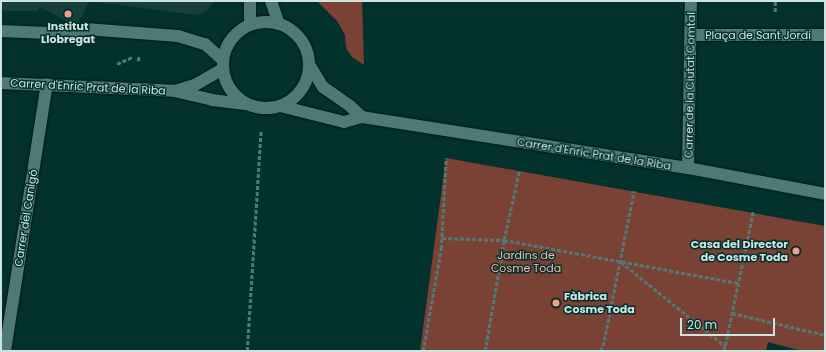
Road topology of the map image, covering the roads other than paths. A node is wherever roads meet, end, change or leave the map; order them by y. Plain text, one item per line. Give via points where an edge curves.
1 (250, 1) edge
2 (271, 1) edge
3 (691, 1) edge
4 (279, 24) junction
5 (250, 25) junction
6 (1, 31) edge
7 (691, 35) junction
8 (825, 35) edge
9 (223, 64) junction
10 (309, 64) junction
11 (1, 83) edge
12 (47, 84) junction
13 (174, 91) junction
14 (247, 104) junction
15 (280, 106) junction
16 (362, 118) junction
17 (688, 168) junction
18 (825, 194) edge
19 (5, 351) edge

1 - 5 street
2 - 4 street
3 - 7 street, Carrer de la Ciutat Comtal
4 - 5 street via 261,22
4 - 10 street via 294,33 305,46
5 - 9 street via 237,33 227,46
6 - 9 street via 72,34 86,29 191,39 205,44
7 - 8 street, Plaça de Sant Jordi
7 - 17 street, Carrer de la Ciutat Comtal
9 - 13 street, Carrer d'Enric Prat de la Riba via 195,85
9 - 14 street via 226,79 234,94
10 - 15 street via 305,84 294,98
10 - 16 street via 323,87
11 - 12 street, Carrer d'Enric Prat de la Riba
12 - 13 street, Carrer d'Enric Prat de la Riba
12 - 19 street, Carrer del Canigó
13 - 14 street, Carrer d'Enric Prat de la Riba via 212,100
14 - 15 street via 264,108
15 - 16 street, Carrer d'Enric Prat de la Riba via 344,122
16 - 17 street, Carrer d'Enric Prat de la Riba
17 - 18 street, Carrer d'Enric Prat de la Riba

